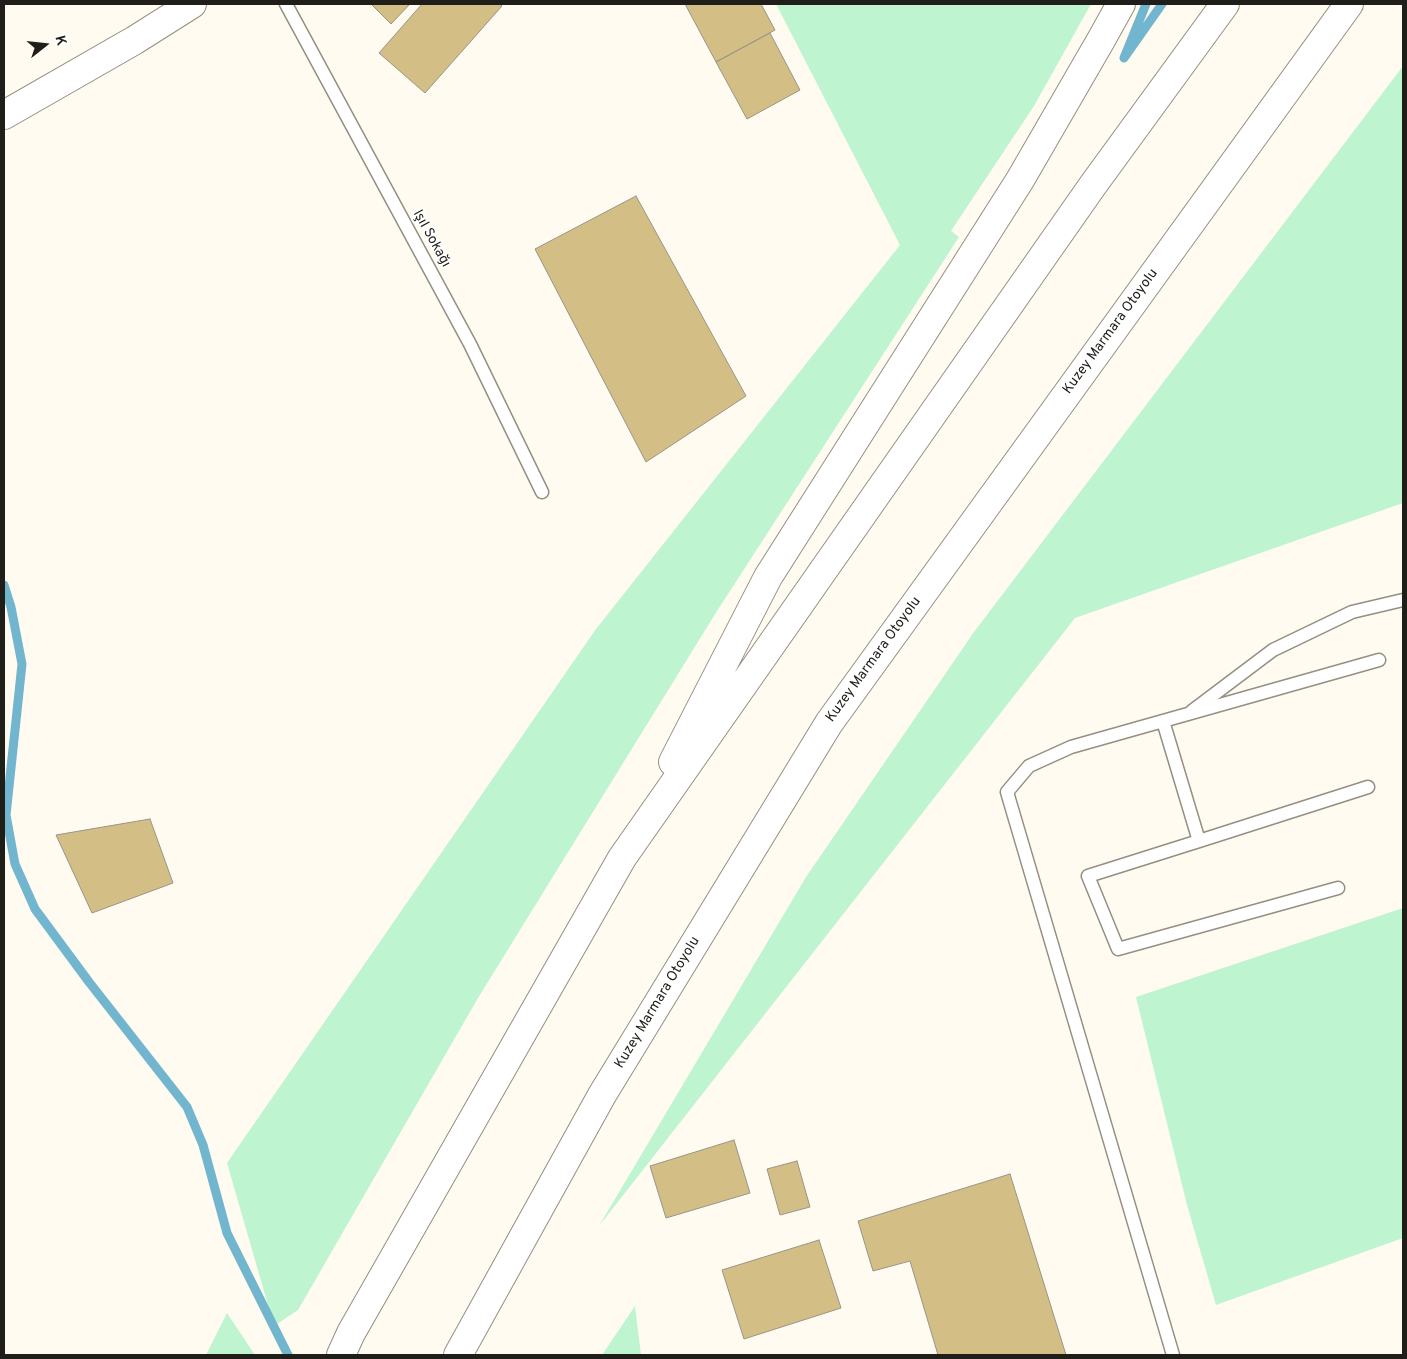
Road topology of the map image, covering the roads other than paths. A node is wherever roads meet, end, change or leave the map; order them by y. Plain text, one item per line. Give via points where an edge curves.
1 (192, 4) edge
2 (286, 4) edge
3 (1121, 4) edge
4 (1225, 4) edge
5 (1349, 4) edge
6 (1370, 4) edge
7 (4, 115) edge
8 (1185, 230) junction
9 (542, 492) dead end
10 (1403, 600) edge
11 (1379, 660) dead end
12 (1186, 715) junction
13 (1163, 722) junction
14 (1368, 787) dead end
15 (1199, 841) junction
16 (622, 858) junction
17 (1338, 888) dead end
18 (346, 1344) edge
19 (458, 1355) edge
20 (1173, 1355) edge

1 - 7 main road
2 - 9 lane, Işıl Sokağı via 470,344
3 - 16 main road via 1020,180 768,577
4 - 16 main road via 1093,185
5 - 8 main road, Kuzey Marmara Otoyolu
6 - 8 main road
8 - 19 main road, Kuzey Marmara Otoyolu via 828,723 602,1095
10 - 12 lane via 1352,612 1273,650
11 - 12 lane
12 - 13 lane
13 - 15 lane
13 - 20 lane via 1071,748 1029,766 1007,792
14 - 15 lane
15 - 17 lane via 1088,876 1118,949
16 - 18 main road

